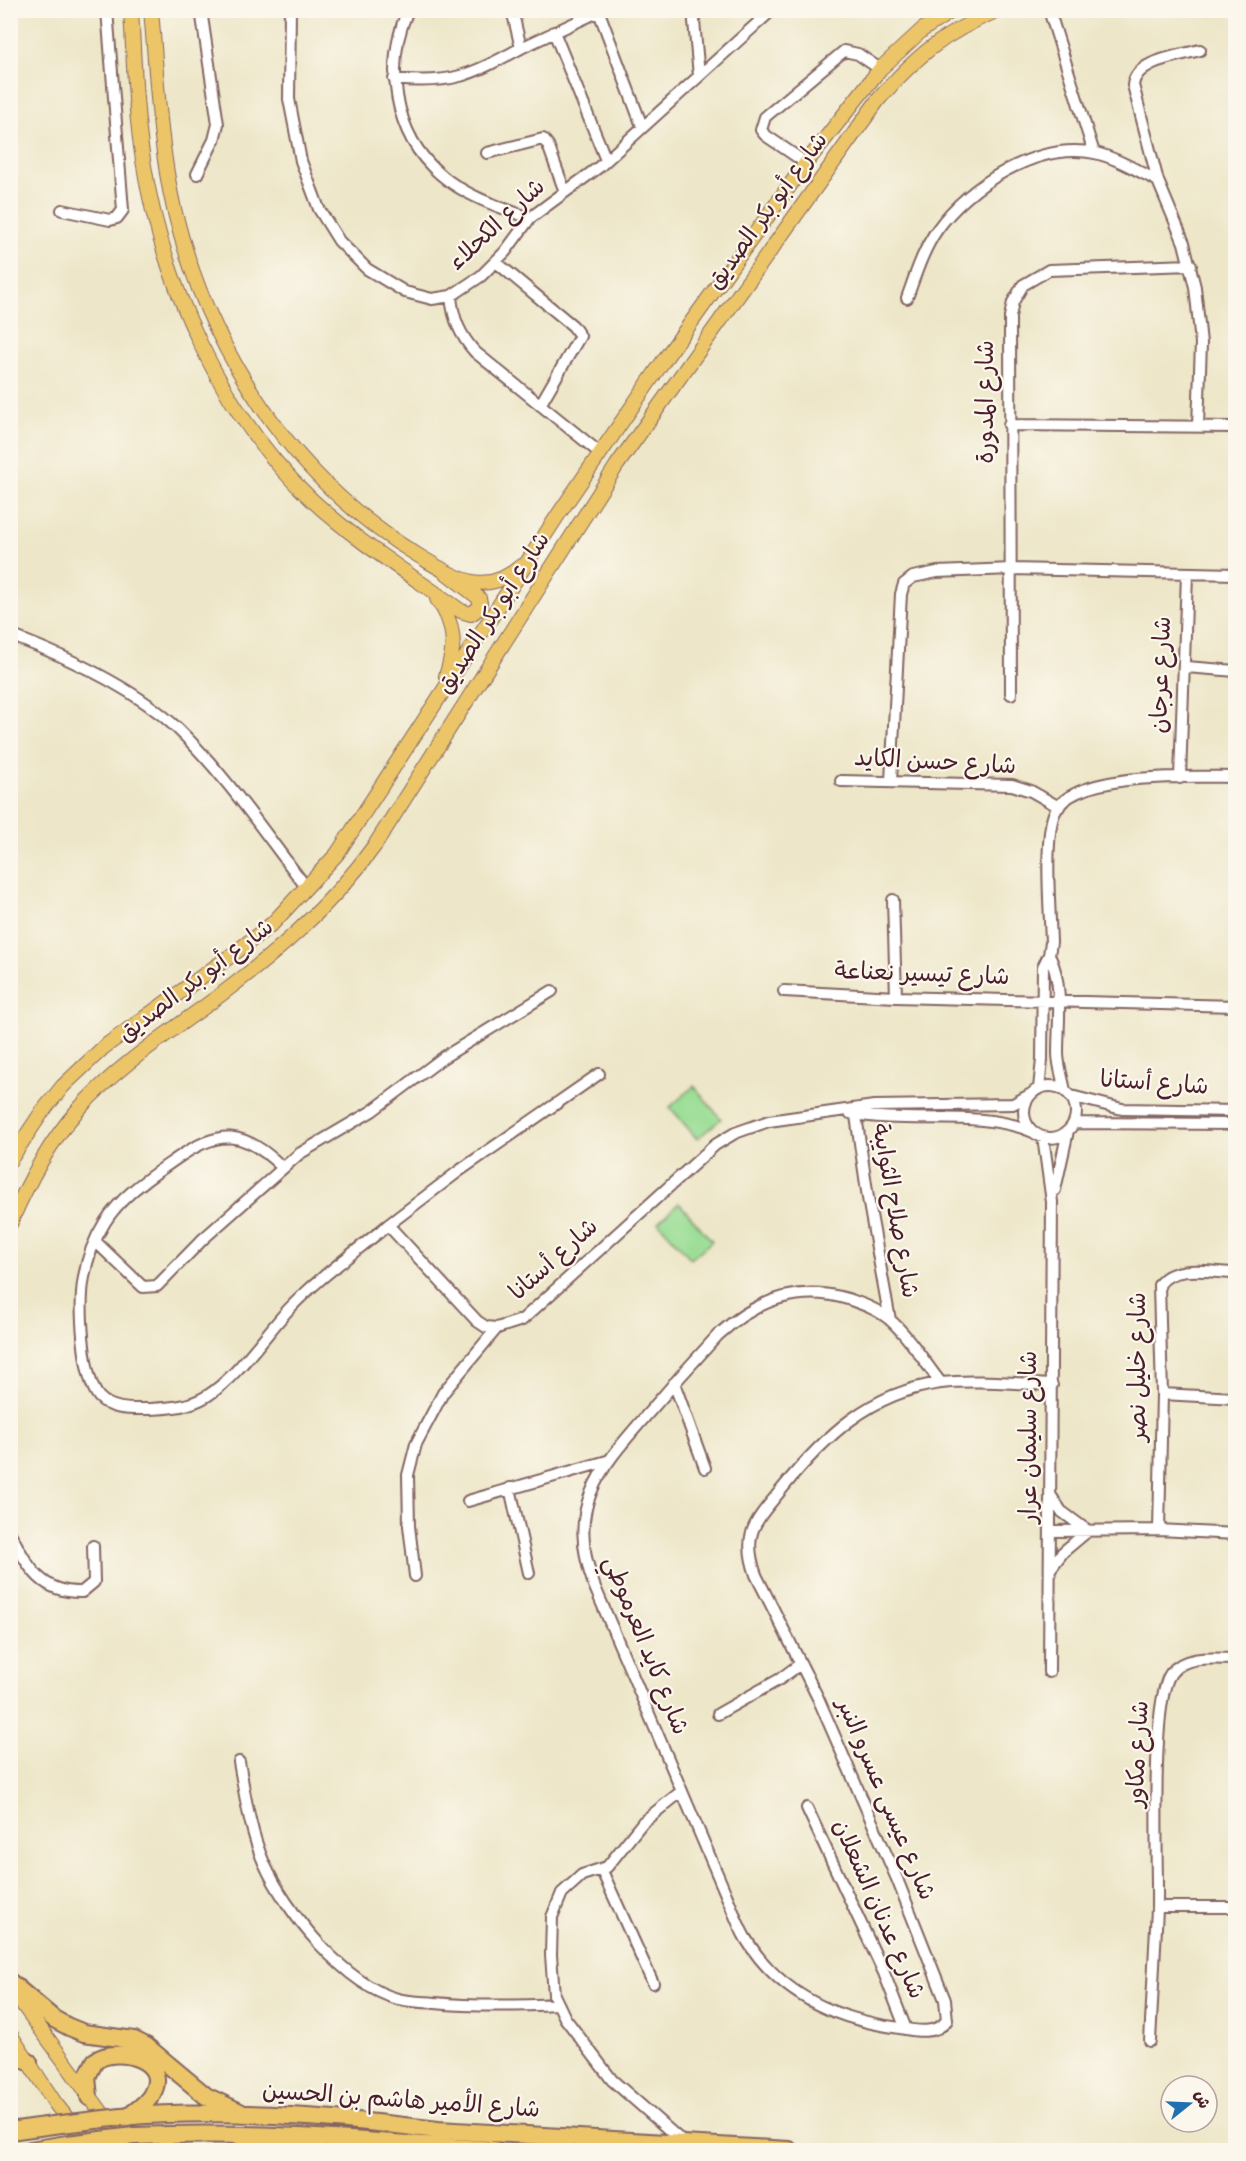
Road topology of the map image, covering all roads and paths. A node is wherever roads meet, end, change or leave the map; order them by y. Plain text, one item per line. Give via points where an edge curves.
1 (107, 10) edge
2 (131, 10) edge
3 (151, 10) edge
4 (201, 10) edge
5 (290, 10) edge
6 (408, 10) edge
7 (512, 10) edge
8 (693, 10) edge
9 (772, 10) edge
10 (953, 10) edge
11 (998, 10) edge
12 (1049, 10) edge
13 (601, 11) edge
14 (554, 32) junction
15 (521, 48) junction
16 (1200, 50) dead end
17 (880, 69) junction
18 (699, 76) junction
19 (394, 79) junction
20 (642, 126) junction
21 (487, 153) dead end
22 (1094, 153) junction
23 (606, 160) junction
24 (806, 163) junction
25 (197, 174) dead end
26 (1158, 181) junction
27 (565, 192) junction
28 (62, 210) dead end
29 (530, 218) junction
30 (496, 262) junction
31 (1191, 265) junction
32 (451, 296) junction
33 (907, 298) dead end
34 (540, 405) junction
35 (1008, 425) junction
36 (1198, 426) junction
37 (1236, 427) edge
38 (600, 453) junction
39 (534, 554) junction
40 (440, 568) junction
41 (1012, 569) junction
42 (1187, 574) junction
43 (1236, 574) edge
44 (429, 588) junction
45 (10, 635) edge
46 (1186, 667) junction
47 (1236, 671) edge
48 (442, 690) junction
49 (1011, 694) dead end
50 (1180, 777) junction
51 (1236, 777) edge
52 (841, 781) dead end
53 (891, 781) junction
54 (1059, 807) junction
55 (307, 888) junction
56 (893, 900) dead end
57 (1049, 955) junction
58 (552, 991) dead end
59 (784, 991) dead end
60 (896, 997) junction
61 (1042, 1001) junction
62 (1059, 1001) junction
63 (1236, 1006) edge
64 (599, 1074) dead end
65 (1035, 1091) junction
66 (1068, 1093) junction
67 (1236, 1111) edge
68 (855, 1112) junction
69 (1236, 1124) edge
70 (1071, 1127) junction
71 (1038, 1134) junction
72 (10, 1160) edge
73 (282, 1167) junction
74 (1052, 1202) junction
75 (10, 1224) edge
76 (388, 1225) junction
77 (96, 1242) junction
78 (1236, 1273) edge
79 (890, 1320) junction
80 (497, 1328) junction
81 (674, 1383) junction
82 (941, 1383) junction
83 (1052, 1385) junction
84 (1162, 1394) junction
85 (1236, 1398) edge
86 (607, 1461) junction
87 (705, 1468) dead end
88 (510, 1488) junction
89 (1051, 1496) junction
90 (468, 1501) dead end
91 (1159, 1530) junction
92 (1052, 1531) junction
93 (1088, 1531) junction
94 (10, 1533) edge
95 (1236, 1534) edge
96 (93, 1546) dead end
97 (1051, 1568) junction
98 (529, 1573) dead end
99 (416, 1576) dead end
100 (1236, 1659) edge
101 (800, 1664) junction
102 (1049, 1672) dead end
103 (718, 1714) dead end
104 (239, 1762) dead end
105 (682, 1791) junction
106 (807, 1808) dead end
107 (602, 1871) junction
108 (1157, 1907) junction
109 (1236, 1907) edge
110 (10, 1982) edge
111 (653, 1983) dead end
112 (10, 1987) edge
113 (557, 2004) junction
114 (906, 2029) junction
115 (10, 2034) edge
116 (1150, 2041) dead end
117 (10, 2053) edge
118 (29, 2062) junction
119 (89, 2097) junction
120 (249, 2116) junction
121 (124, 2117) junction
122 (655, 2120) junction
123 (10, 2131) edge
124 (224, 2133) junction
125 (644, 2142) junction
126 (132, 2143) edge
127 (687, 2145) junction
128 (57, 2147) edge
129 (30, 2151) edge
130 (92, 2151) edge
131 (278, 2151) edge
132 (494, 2151) edge
133 (789, 2151) edge

1 - 28 street via 123,210 110,220
2 - 44 main road via 138,122 149,192 169,263 214,371 268,452 312,500
3 - 40 main road via 164,153 174,207 186,252 220,337 251,393 324,482 361,516
4 - 25 street via 218,124
5 - 32 street, شارع الكحلاء via 289,99 301,161 319,209 352,255 382,280 415,296
6 - 19 street via 396,51
7 - 15 street
8 - 18 street
9 - 18 street, شارع الكحلاء
10 - 17 main road, شارع أبو بكر الصديق via 922,30
11 - 75 main road, شارع أبو بكر الصديق via 961,27 923,52 878,100 617,465 375,845 341,889 277,951 131,1059 78,1110 44,1156
12 - 22 street
13 - 14 street
13 - 20 street
14 - 15 street
14 - 23 street
15 - 19 street via 452,80
16 - 26 street via 1144,67 1135,76 1133,90
17 - 24 main road, شارع أبو بكر الصديق
17 - 24 street via 858,54 844,51 765,117 761,130 765,135
18 - 20 street, شارع الكحلاء
19 - 29 street via 410,134 428,163 466,191
20 - 23 street, شارع الكحلاء
21 - 27 street via 543,139
22 - 26 street
22 - 33 street via 1068,151 1025,161 978,190 935,232
23 - 27 street, شارع الكحلاء
24 - 38 main road, شارع أبو بكر الصديق
26 - 31 street
27 - 29 street, شارع الكحلاء
29 - 30 street, شارع الكحلاء
30 - 32 street, شارع الكحلاء
30 - 34 street via 580,336
31 - 35 street, شارع المدورة via 1049,270 1023,285 1010,317
31 - 36 street via 1201,328
32 - 34 street via 455,319 466,342
34 - 38 street
35 - 36 street
35 - 41 street, شارع المدورة
36 - 37 street
38 - 39 main road, شارع أبو بكر الصديق
39 - 40 main road via 512,574 489,583 464,581
39 - 48 main road, شارع أبو بكر الصديق
40 - 44 main road via 476,594 479,608 466,614
41 - 42 street
41 - 49 street, شارع المدورة
41 - 53 street via 918,574 902,588
42 - 43 street
42 - 46 street, شارع عرجان
44 - 48 main road via 447,612 453,630 453,651
45 - 55 street via 98,675 175,727 229,785
46 - 47 street
46 - 50 street, شارع عرجان
48 - 55 main road, شارع أبو بكر الصديق via 350,837
50 - 51 street
50 - 54 street via 1096,786 1077,793
52 - 53 street, شارع حسن الكايد
53 - 54 street, شارع حسن الكايد via 1012,785 1031,790
54 - 57 street via 1054,815 1050,846
55 - 72 main road, شارع أبو بكر الصديق via 273,923 236,952 104,1047 63,1086
56 - 60 street
57 - 61 street via 1043,967
57 - 62 street via 1055,967
58 - 73 street via 444,1057 372,1111
59 - 60 street, شارع تيسير نعناعة
60 - 61 street, شارع تيسير نعناعة
61 - 62 street, شارع تيسير نعناعة
61 - 65 street via 1042,1060
62 - 63 street, شارع تيسير نعناعة
62 - 66 street via 1058,1056
64 - 76 street
65 - 66 street via 1048,1086
65 - 68 street, شارع أستانا via 1013,1104 874,1106
65 - 71 street via 1024,1113
66 - 67 street, شارع أستانا via 1122,1109
66 - 70 street via 1075,1105
68 - 71 street, شارع أستانا via 876,1118 997,1121
68 - 79 street, شارع صلاح الثوايبة
68 - 80 street, شارع أستانا via 769,1121 726,1138 522,1320
69 - 70 street, شارع أستانا
70 - 71 street via 1051,1138
70 - 74 street, شارع سليمان عرار
71 - 74 street, شارع سليمان عرار
73 - 77 street via 266,1151 242,1138 202,1142 129,1193 105,1222
73 - 77 street via 152,1288 139,1284
74 - 83 street, شارع سليمان عرار
76 - 77 street via 303,1295 216,1389 187,1405 169,1408 120,1408 104,1401 94,1387 87,1359 82,1293 87,1263
76 - 80 street via 477,1321
78 - 84 street, شارع خليل نصر via 1183,1272 1169,1276 1159,1286
79 - 81 street, شارع كايد العرموطي via 868,1306 832,1295 809,1292 782,1296 738,1318
79 - 82 street, شارع كايد العرموطي
80 - 99 street, شارع أستانا via 443,1393 416,1444 408,1475 409,1526
81 - 86 street, شارع كايد العرموطي
81 - 87 street
82 - 83 street
82 - 101 street, شارع عيسى عسرو النبر via 914,1389 867,1409 815,1448 755,1522 749,1547 751,1560
83 - 89 street, شارع سليمان عرار
84 - 85 street
84 - 91 street, شارع خليل نصر
86 - 88 street
86 - 105 street, شارع كايد العرموطي via 588,1501 584,1554
88 - 90 street
88 - 98 street
89 - 92 street, شارع سليمان عرار
89 - 93 street via 1061,1511
91 - 93 street
91 - 95 street
92 - 93 street
92 - 97 street, شارع سليمان عرار
93 - 97 street
94 - 96 street via 36,1575 60,1590 82,1592 94,1582
97 - 102 street, شارع سليمان عرار
100 - 108 street, شارع مكاور via 1187,1662 1171,1673 1166,1684 1158,1779
101 - 103 street
101 - 114 street, شارع عيسى عسرو النبر via 897,1879 948,2008 947,2020 939,2029
104 - 113 street via 264,1863 300,1920 345,1969 399,2000 465,2006
105 - 107 street via 644,1822
105 - 114 street, شارع كايد العرموطي via 745,1937 781,1981 809,2002 831,2011
106 - 114 street, شارع عدنان الشعلان
107 - 111 street
107 - 113 street via 573,1881 553,1910 551,1975
108 - 109 street
108 - 116 street, شارع مكاور
110 - 120 highway via 54,2019 84,2033 135,2040 206,2096
112 - 119 main road
113 - 122 street via 612,2080
115 - 118 main road
117 - 118 highway
118 - 130 main road via 54,2103
119 - 121 highway via 87,2078 95,2061 116,2053 137,2056 154,2073 155,2089 147,2102
119 - 126 main road
120 - 121 highway, شارع الأمير هاشم بن الحسين
120 - 125 highway, شارع الأمير هاشم بن الحسين
121 - 123 highway, شارع الأمير هاشم بن الحسين, bridge
122 - 125 street via 659,2132 656,2138
122 - 127 street
124 - 126 highway, شارع الأمير هاشم بن الحسين
124 - 131 highway
124 - 132 highway, شارع الأمير هاشم بن الحسين via 381,2140
125 - 127 highway, شارع الأمير هاشم بن الحسين
126 - 128 highway, شارع الأمير هاشم بن الحسين, bridge
127 - 133 highway, شارع الأمير هاشم بن الحسين
128 - 129 highway, شارع الأمير هاشم بن الحسين

